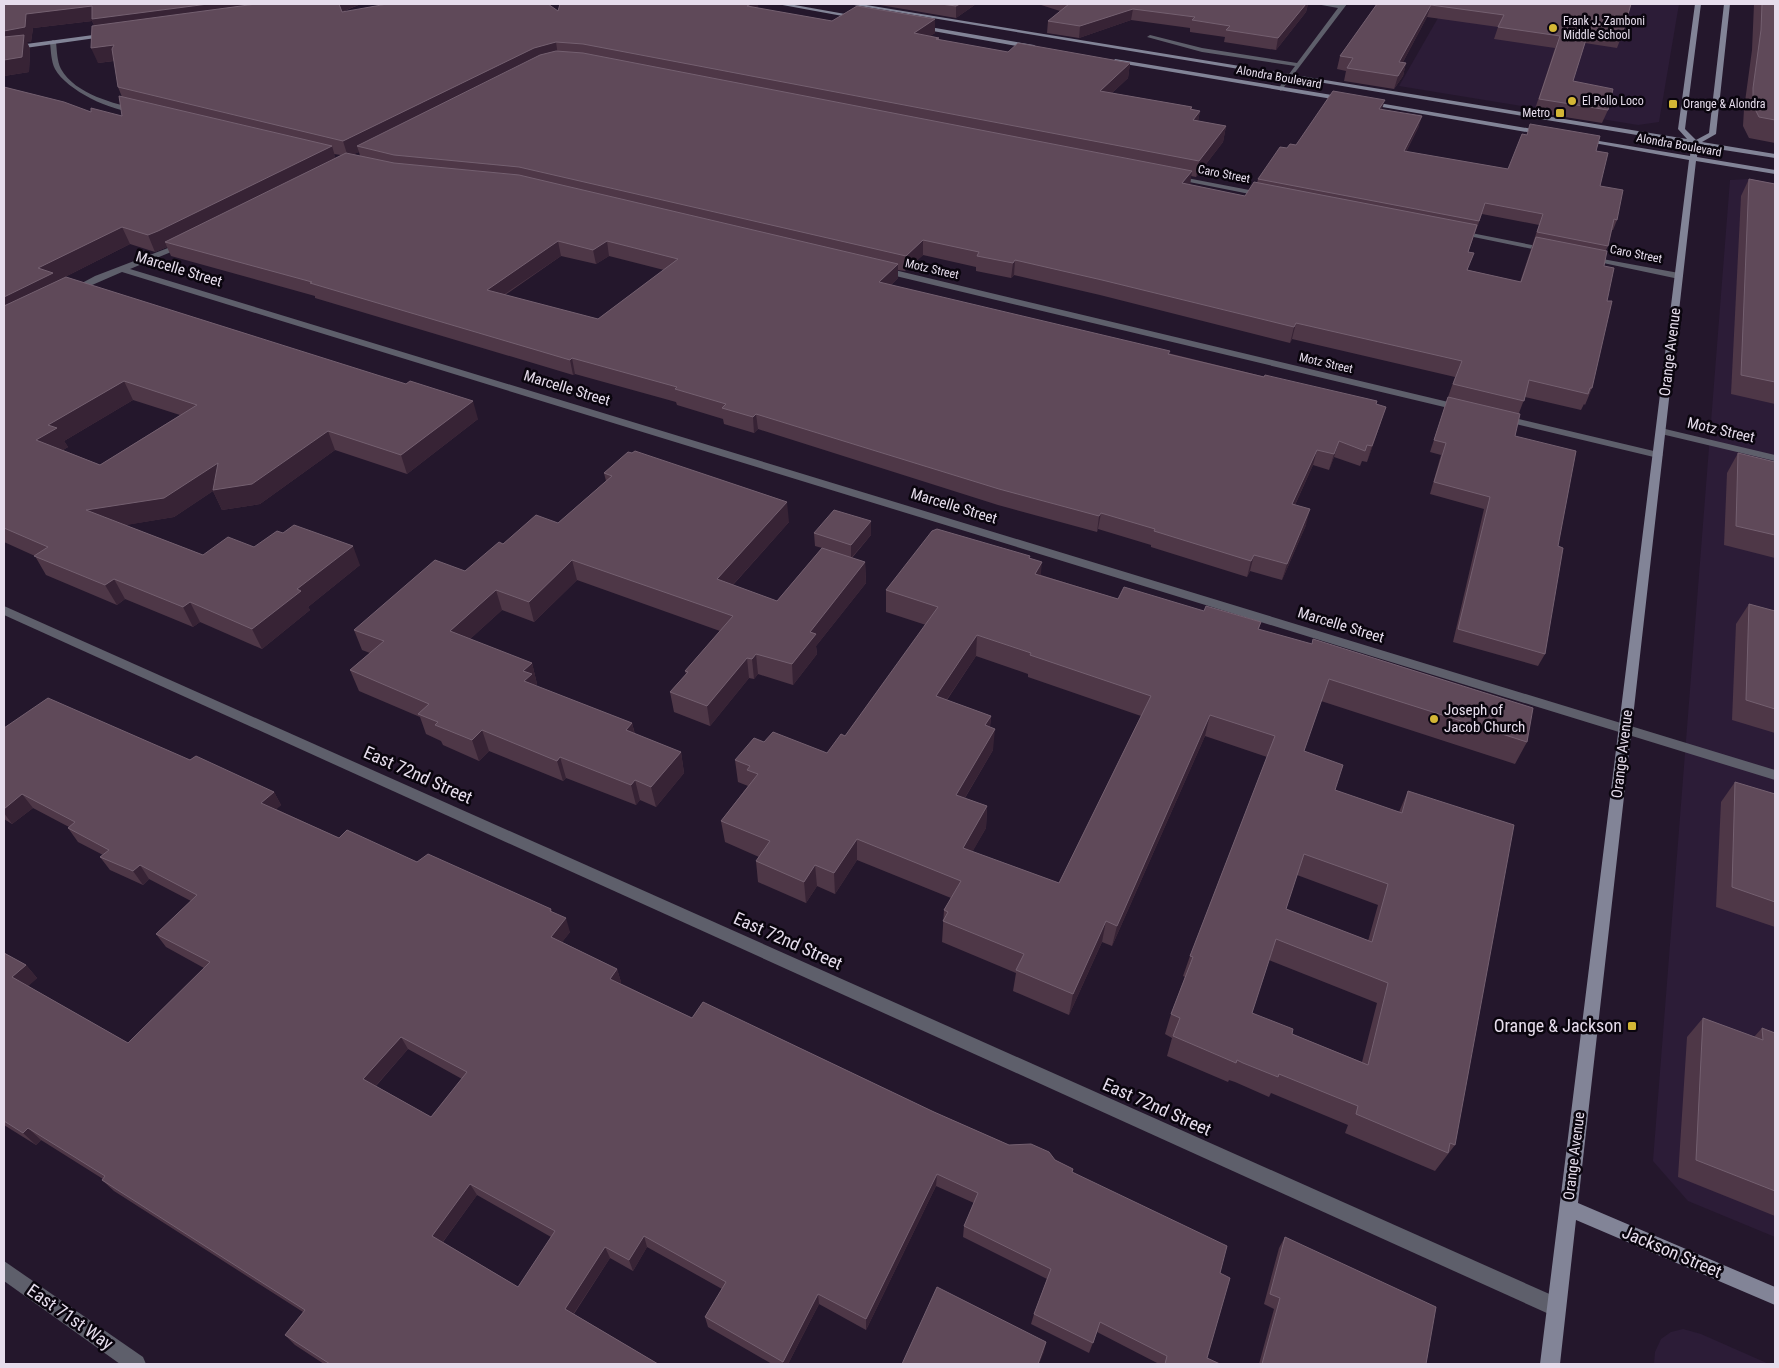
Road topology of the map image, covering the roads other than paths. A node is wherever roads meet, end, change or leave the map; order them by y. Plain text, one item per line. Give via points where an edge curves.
1 (780, 4) edge
2 (854, 4) edge
3 (1318, 4) edge
4 (1698, 4) edge
5 (1727, 4) edge
6 (1343, 5) edge
7 (841, 14) junction
8 (870, 19) edge
9 (908, 26) edge
10 (120, 33) edge
11 (1150, 37) dead end
12 (53, 42) junction
13 (1042, 48) edge
14 (4, 49) edge
15 (1110, 60) edge
16 (1298, 65) junction
17 (1290, 76) junction
18 (1281, 89) junction
19 (142, 112) edge
20 (1555, 135) edge
21 (1573, 138) edge
22 (1695, 143) junction
23 (1775, 156) edge
24 (1693, 158) junction
25 (1775, 172) edge
26 (1169, 176) edge
27 (1272, 196) edge
28 (1452, 231) edge
29 (194, 239) edge
30 (1552, 251) edge
31 (1581, 256) edge
32 (874, 268) edge
33 (123, 269) junction
34 (1679, 276) junction
35 (64, 295) edge
36 (1471, 411) edge
37 (1490, 415) edge
38 (1661, 431) junction
39 (1658, 455) junction
40 (1775, 458) edge
41 (4, 610) edge
42 (1625, 728) junction
43 (1775, 775) edge
44 (1568, 1208) junction
45 (4, 1270) edge
46 (1775, 1296) edge
47 (1556, 1306) junction
48 (136, 1364) edge
49 (1550, 1364) edge

1 - 7 street
2 - 7 street
2 - 17 street, Alondra Boulevard
3 - 6 street
4 - 22 street via 1681,129
5 - 22 street via 1712,134
6 - 16 street
7 - 8 street
9 - 13 street
10 - 12 street
11 - 16 street, Alondra Boulevard via 1202,50
12 - 14 street
12 - 19 street via 58,69 72,84 96,98
15 - 18 street, Alondra Boulevard
16 - 17 street
17 - 18 street
17 - 22 street, Alondra Boulevard
18 - 20 street, Alondra Boulevard
21 - 24 street, Alondra Boulevard
22 - 23 street, Alondra Boulevard
22 - 24 street, Orange Avenue
24 - 25 street, Alondra Boulevard
24 - 34 street, Orange Avenue
26 - 27 street, Caro Street
28 - 30 street
29 - 33 street
31 - 34 street, Caro Street
32 - 36 street, Motz Street
33 - 35 street
33 - 42 street, Marcelle Street
34 - 38 street, Orange Avenue
37 - 39 street
38 - 39 street, Orange Avenue
38 - 40 street, Motz Street
39 - 42 street, Orange Avenue
41 - 47 street, East 72nd Street
42 - 43 street, Marcelle Street
42 - 44 street, Orange Avenue
44 - 46 street, Jackson Street
44 - 47 street, Orange Avenue
45 - 48 street, East 71st Way
47 - 49 street, Orange Avenue

